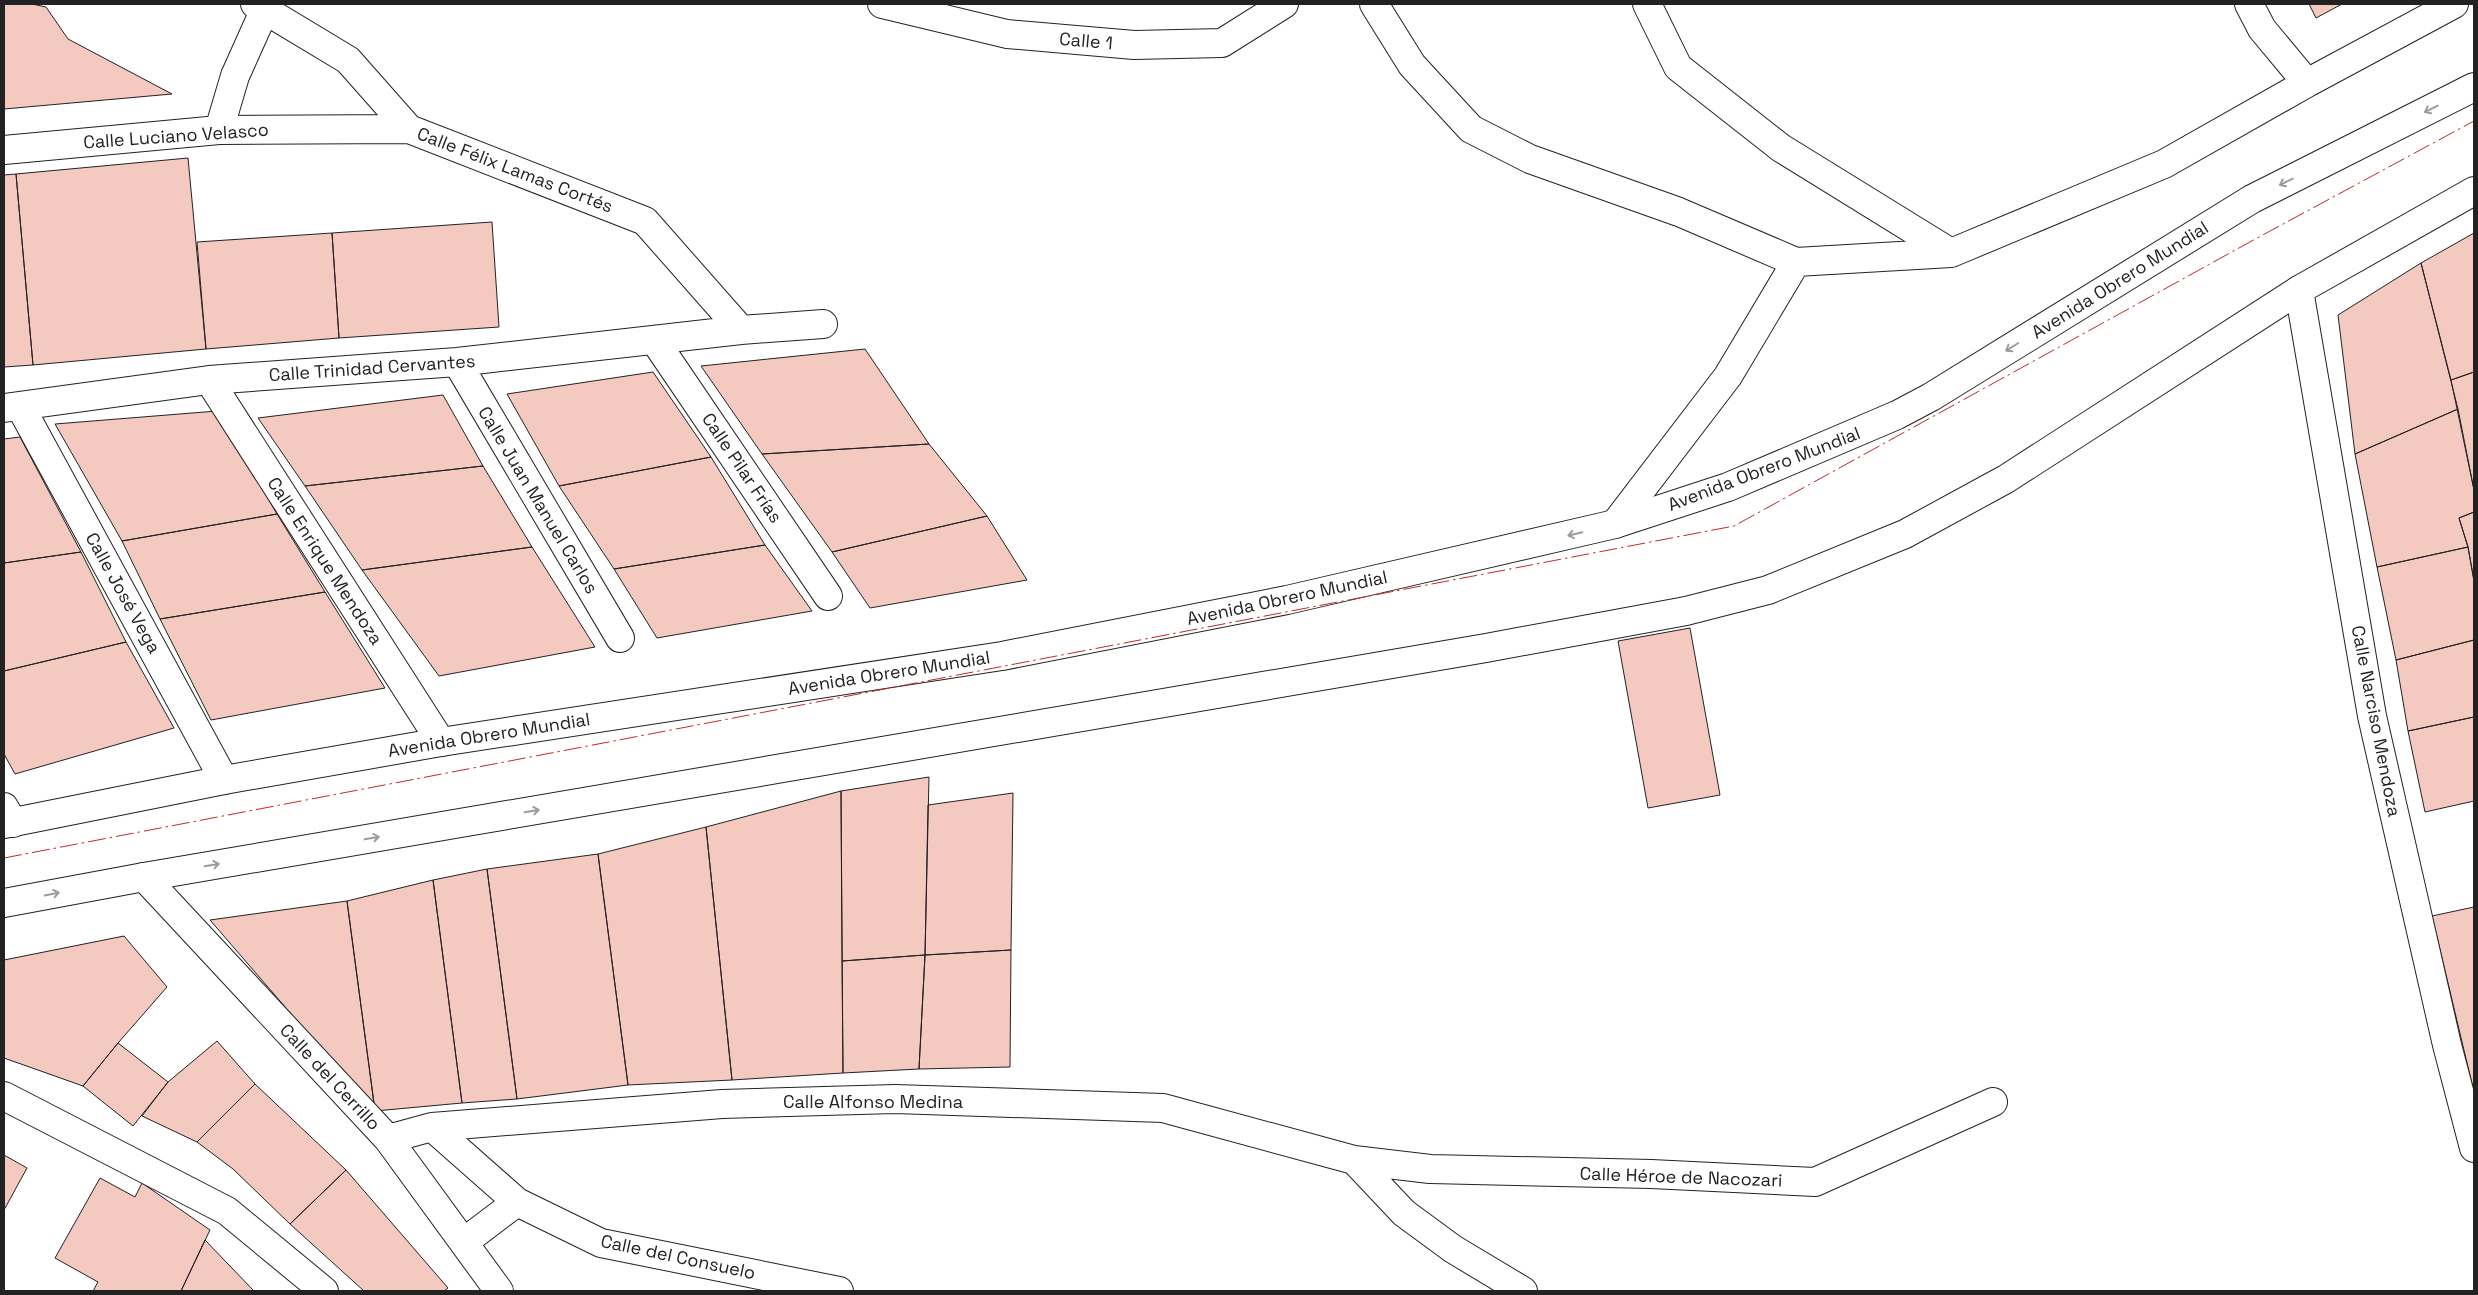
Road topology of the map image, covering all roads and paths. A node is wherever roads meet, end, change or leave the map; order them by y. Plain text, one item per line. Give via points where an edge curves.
1 (882, 4) edge
2 (1284, 4) edge
3 (1374, 4) edge
4 (1647, 4) edge
5 (2249, 4) edge
6 (2454, 4) edge
7 (260, 7) edge
8 (2307, 83) junction
9 (2474, 87) edge
10 (409, 129) junction
11 (219, 130) junction
12 (4, 150) edge
13 (2474, 191) edge
14 (1951, 253) junction
15 (1796, 262) junction
16 (2299, 290) junction
17 (823, 324) dead end
18 (741, 330) junction
19 (655, 341) junction
20 (457, 362) junction
21 (209, 380) junction
22 (12, 407) edge
23 (1615, 524) junction
24 (828, 596) dead end
25 (620, 638) dead end
26 (441, 742) junction
27 (224, 780) junction
28 (7, 818) edge
29 (144, 876) junction
30 (4, 903) edge
31 (4, 1096) edge
32 (1993, 1102) dead end
33 (432, 1127) junction
34 (388, 1139) junction
35 (2474, 1148) edge
36 (1354, 1160) junction
37 (517, 1202) junction
38 (464, 1242) junction
39 (324, 1291) edge
40 (499, 1291) edge
41 (839, 1291) edge
42 (1523, 1291) edge

1 - 2 street, Calle 1 via 1007,34 1134,45 1222,43
3 - 15 street via 1412,65 1471,129 1530,159 1678,212
4 - 14 street via 1678,66 1781,148
5 - 8 street via 2262,29
6 - 8 street
7 - 10 street, Calle Félix Lamas Cortés via 348,60
7 - 11 street
8 - 14 street via 2164,164
9 -> 23 street, Avenida Obrero Mundial via 2252,199 1897,416 1728,487
10 - 11 street, Calle Luciano Velasco
10 - 18 street, Calle Félix Lamas Cortés via 645,221
11 - 12 street, Calle Luciano Velasco
13 - 16 street
14 - 15 street
15 - 23 street via 1728,376
29 -> 16 street via 1476,650 1686,611 1768,590 1905,534 2006,480
16 - 35 street, Calle Narciso Mendoza via 2372,716 2446,1045
17 - 18 street, Calle Trinidad Cervantes
18 - 19 street, Calle Trinidad Cervantes
19 - 20 street, Calle Trinidad Cervantes
19 - 24 street, Calle Pilar Frías
20 - 21 street, Calle Trinidad Cervantes
20 - 25 street, Calle Juan Manuel Carlos
21 - 22 street, Calle Trinidad Cervantes
21 - 26 street, Calle Enrique Mendoza
22 - 27 street, Calle José Vega
23 -> 26 street, Avenida Obrero Mundial via 1288,600 1012,654
26 - 27 street, Avenida Obrero Mundial
27 - 28 street, Avenida Obrero Mundial
30 -> 29 street
29 - 34 street, Calle del Cerrillo
31 - 39 street via 227,1211
32 - 36 street, Calle Héroe de Nacozari via 1815,1182 1430,1169
33 - 34 street, Calle Alfonso Medina
33 - 36 street, Calle Alfonso Medina via 722,1104 895,1100 1010,1102 1163,1108
33 - 37 street, Calle del Consuelo
34 - 38 street, Calle del Cerrillo
36 - 42 street via 1404,1213 1453,1249
37 - 38 street
37 - 41 street, Calle del Consuelo via 601,1243
38 - 40 street, Calle del Cerrillo

